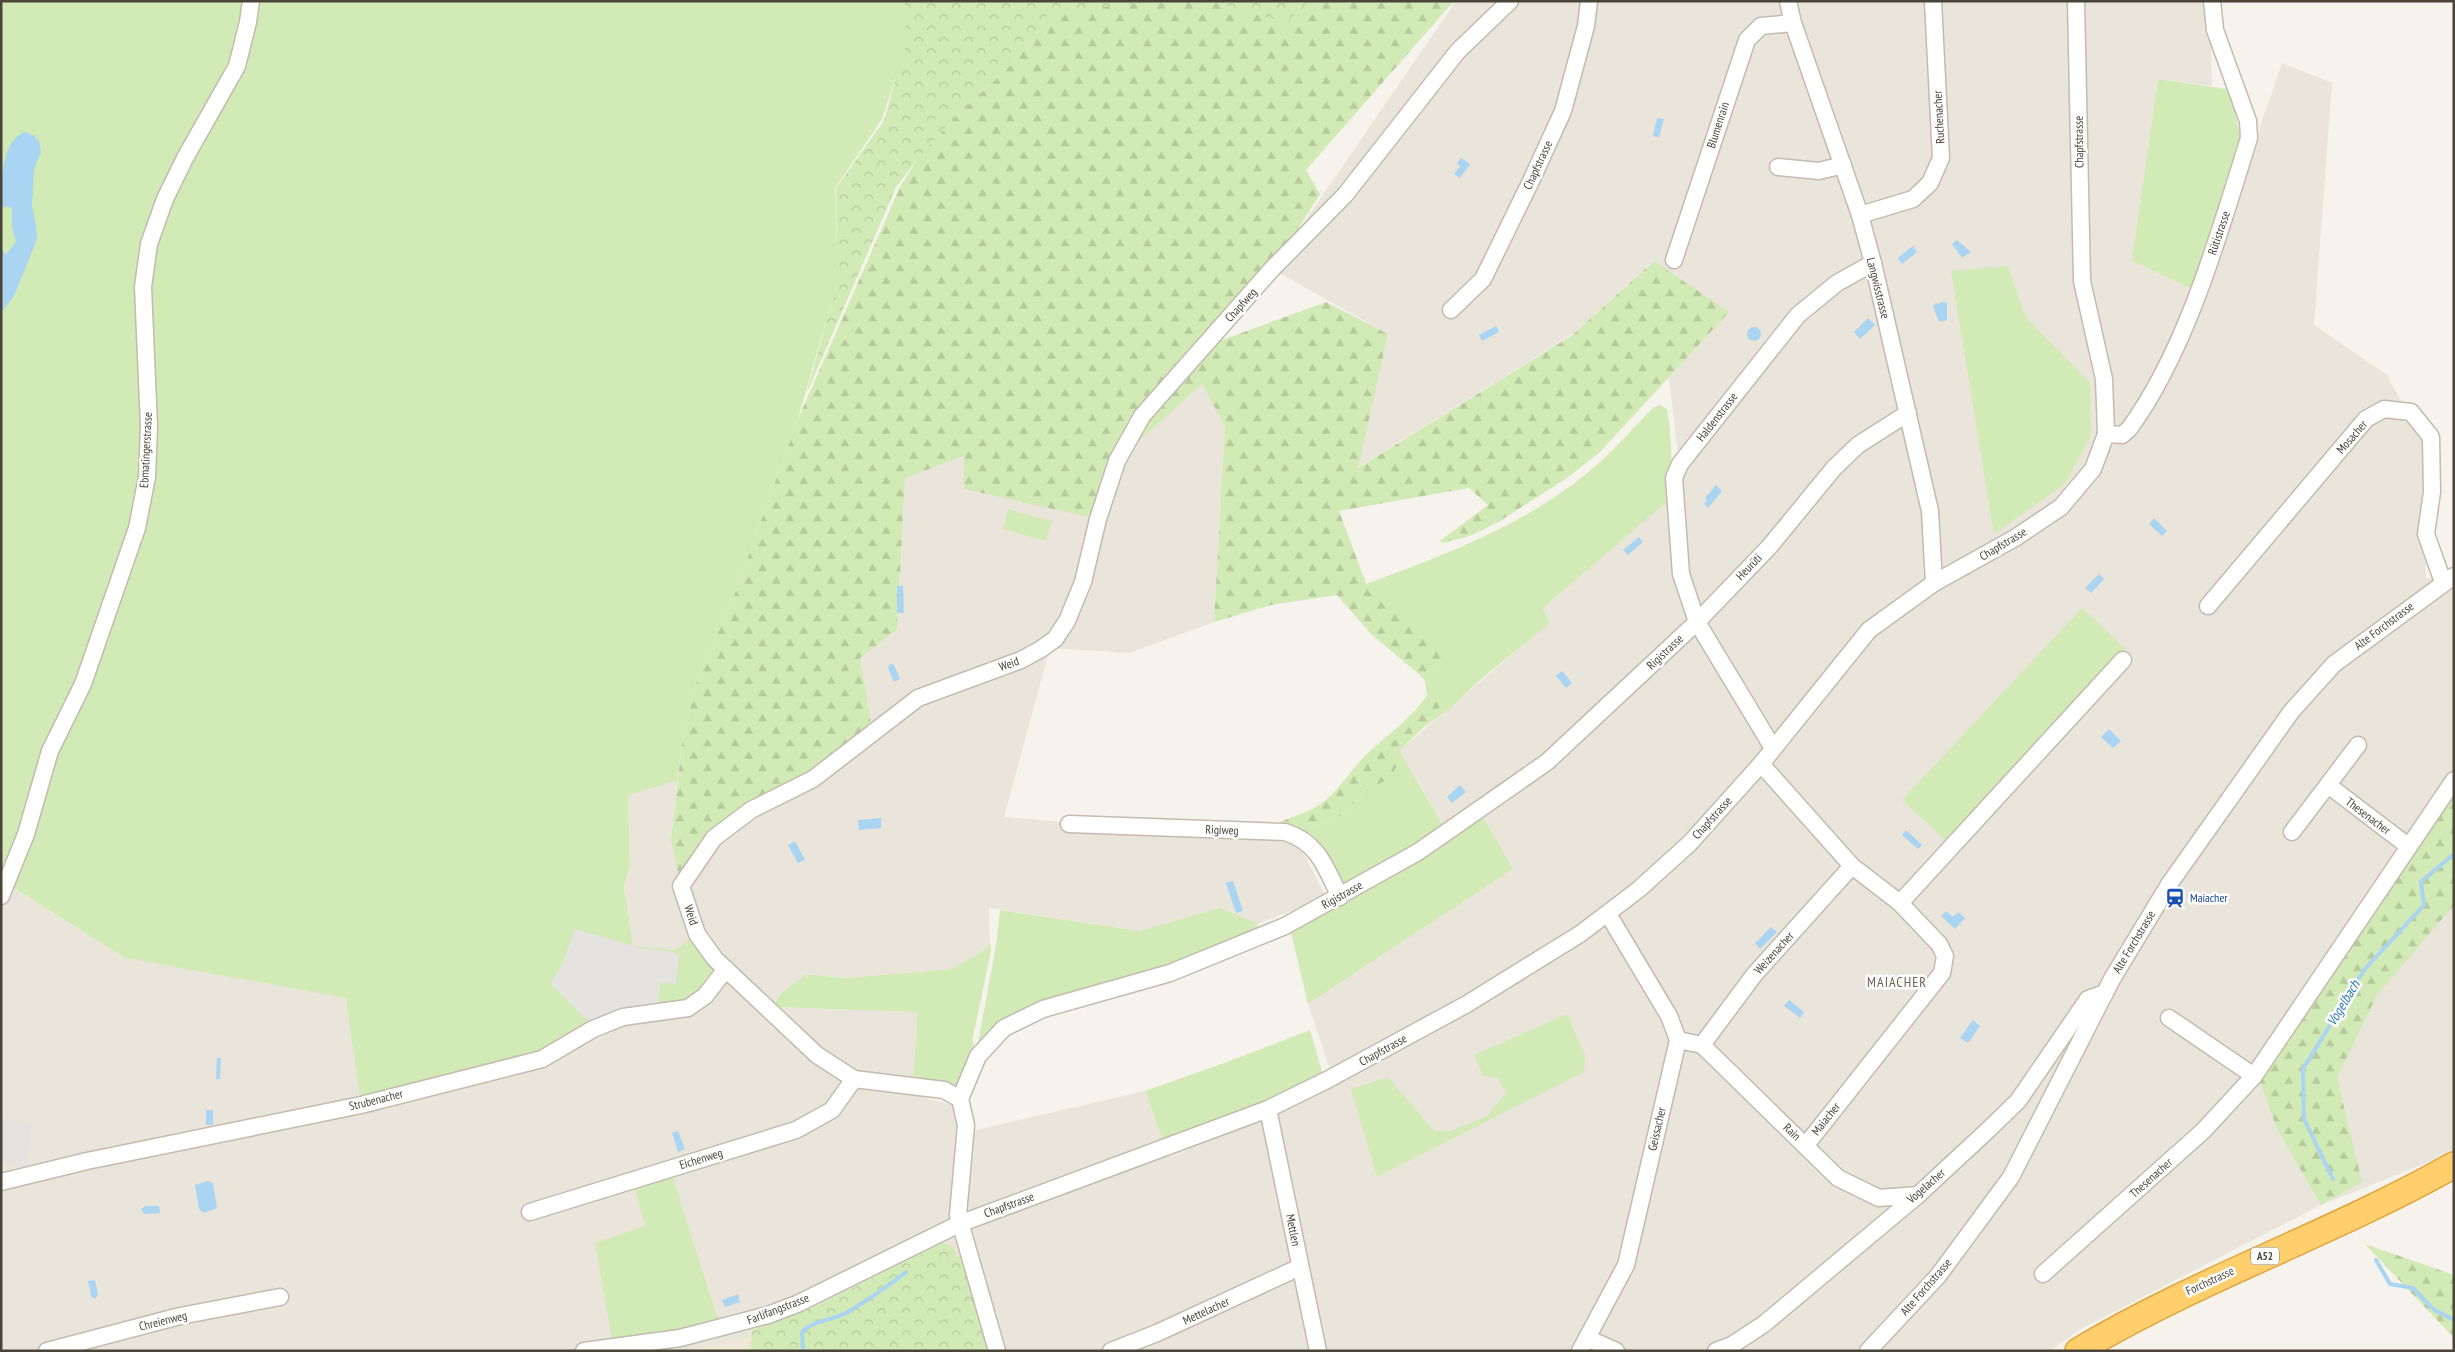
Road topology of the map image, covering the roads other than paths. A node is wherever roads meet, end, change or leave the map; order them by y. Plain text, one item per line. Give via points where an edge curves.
1 (251, 1) edge
2 (1510, 1) edge
3 (1589, 1) edge
4 (1788, 1) edge
5 (1933, 1) edge
6 (2076, 1) edge
7 (2212, 1) edge
8 (1793, 23) junction
9 (1843, 165) junction
10 (1778, 167) dead end
11 (1860, 214) junction
12 (1674, 260) dead end
13 (1873, 263) junction
14 (1450, 310) dead end
15 (1908, 413) junction
16 (2106, 434) junction
17 (2448, 579) edge
18 (1934, 583) junction
19 (2208, 606) dead end
20 (1697, 622) junction
21 (1041, 650) joint
22 (2123, 660) dead end
23 (2358, 745) dead end
24 (1773, 748) junction
25 (1761, 764) junction
26 (2454, 780) edge
27 (2328, 785) junction
28 (1069, 824) dead end
29 (2292, 832) dead end
30 (2408, 846) junction
31 (1852, 866) junction
32 (1, 896) edge
33 (1340, 897) junction
34 (1900, 903) junction
35 (1608, 914) junction
36 (726, 969) junction
37 (2105, 992) junction
38 (2169, 1018) dead end
39 (1678, 1040) junction
40 (1702, 1045) junction
41 (2254, 1076) junction
42 (854, 1079) junction
43 (960, 1099) junction
44 (1268, 1109) junction
45 (1806, 1145) junction
46 (2454, 1165) edge
47 (2454, 1175) edge
48 (1, 1182) edge
49 (1918, 1195) junction
50 (530, 1212) dead end
51 (959, 1224) junction
52 (1300, 1267) junction
53 (2043, 1274) dead end
54 (280, 1297) dead end
55 (1584, 1344) edge
56 (46, 1351) edge
57 (584, 1351) edge
58 (996, 1351) edge
59 (1111, 1351) edge
60 (1318, 1351) edge
61 (1616, 1351) edge
62 (1716, 1351) edge
63 (1868, 1351) edge
64 (2078, 1351) edge
65 (2094, 1351) edge

1 - 32 street, Ebmatingerstrasse via 237,66 184,158 149,244 143,287 149,443 147,477 136,528 83,684 50,751 26,834
2 - 21 street, Chapfweg via 1429,86 1345,195 1272,269 1142,416 1117,461 1098,519 1083,582 1067,621
3 - 14 street, Chapfstrasse via 1586,26 1563,111 1483,279
4 - 8 street, Langwisstrasse
5 - 11 street, Ruchenacher via 1941,158 1930,183 1912,199
6 - 16 street, Chapfstrasse via 2082,282 2104,379
7 - 16 street, Rütistrasse via 2215,30 2248,121 2249,138 2200,286 2175,346 2129,429 2122,435
8 - 9 street, Langwisstrasse
8 - 12 street, Blumenrain via 1761,26 1746,40
9 - 10 street via 1819,171
9 - 11 street, Langwisstrasse
11 - 13 street, Langwisstrasse
13 - 15 street, Langwisstrasse
13 - 20 street, Haldenstrasse via 1837,283 1798,316 1676,471 1681,574
15 - 18 street, Langwisstrasse via 1930,511
15 - 20 street, Heurüti via 1858,445 1770,546
16 - 18 street, Chapfstrasse via 2092,470 2061,507 2015,538
17 - 19 street, Mosacher via 2426,534 2432,492 2431,437 2411,412 2384,409 2366,419
17 - 37 street, Alte Forchstrasse via 2334,664 2290,712 2170,883
18 - 24 street, Chapfstrasse via 1869,630
20 - 24 street
20 - 33 street, Rigistrasse via 1547,762 1418,852
21 - 36 street, Weid via 918,698 813,779 751,810 714,838 681,886 697,934
22 - 34 street
23 - 27 street
24 - 25 street, Chapfstrasse
25 - 31 street, Maiacher
25 - 35 street, Chapfstrasse via 1690,843
26 - 30 street, Thesenacher
27 - 29 street
27 - 30 street, Thesenacher
28 - 33 street, Rigiweg via 1285,832 1310,844
30 - 41 street, Thesenacher
31 - 34 street, Maiacher
31 - 40 street, Weizenacher via 1754,975
33 - 43 street, Rigistrasse via 1285,926 1170,973 1043,1009 1004,1028 978,1056
34 - 45 street, Maiacher via 1939,944 1945,956 1942,973
35 - 39 street via 1669,1016
35 - 44 street, Chapfstrasse via 1467,1004
36 - 42 street, Weid via 817,1055
36 - 48 street, Strubenacher via 705,996 688,1008 623,1017 593,1029 542,1058 361,1105
37 - 49 street, Vogelacher via 2088,999 2018,1101
37 - 63 street, Alte Forchstrasse via 2011,1176 1938,1276
38 - 41 street
39 - 40 street
39 - 55 street, Geissacher via 1626,1265
40 - 45 street, Rain
41 - 53 street, Thesenacher via 2203,1131
42 - 43 street, Weid via 944,1090
42 - 50 street, Eichenweg via 832,1110 796,1130
43 - 51 street via 966,1125
44 - 51 street, Chapfstrasse
44 - 52 street, Mettlen
45 - 49 street, Rain via 1838,1178 1879,1198
46 - 64 highway, Forchstrasse / A52 via 2374,1206 2178,1296
47 - 65 highway, Forchstrasse / A52 via 2379,1214 2163,1314
49 - 62 street, Vogelacher via 1764,1324 1732,1345
51 - 57 street, Farlifangstrasse via 798,1304 768,1315 680,1338
51 - 58 street
52 - 59 street, Mettelacher
52 - 60 street, Mettlen
54 - 56 street, Chreienweg via 180,1316
55 - 61 street

